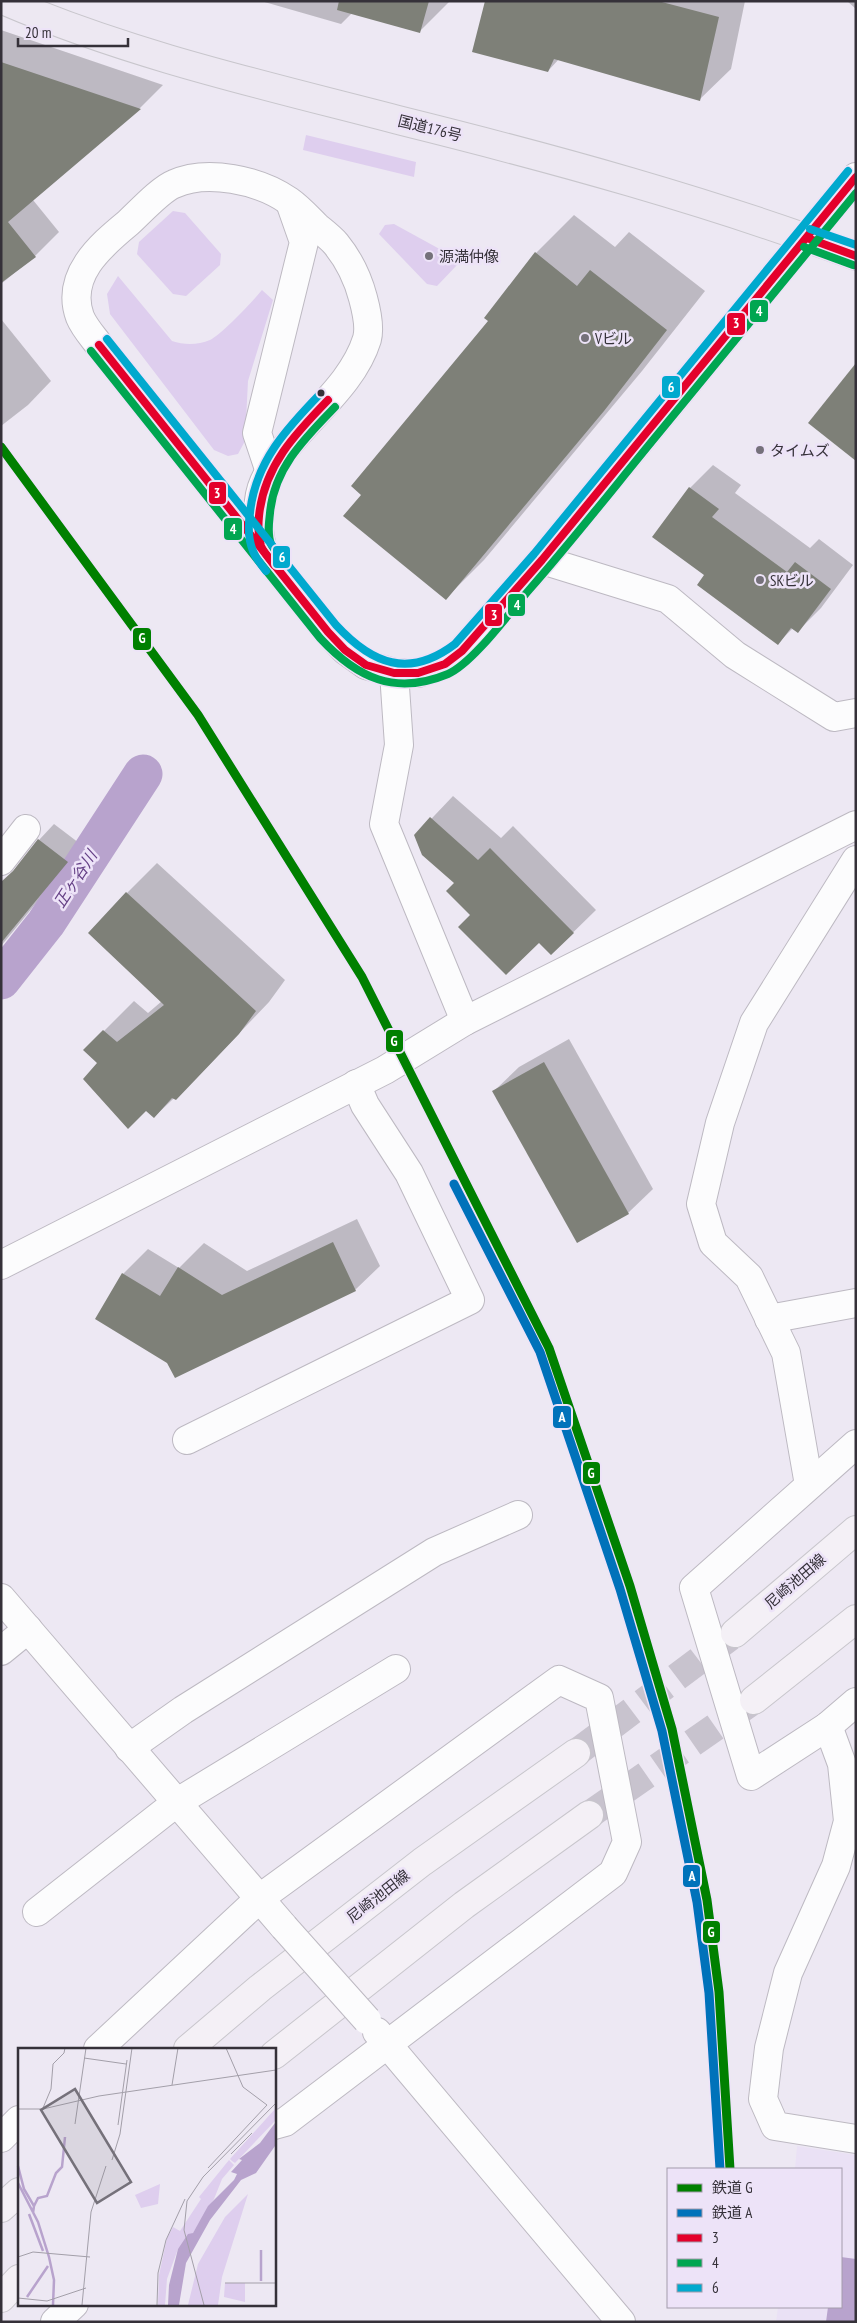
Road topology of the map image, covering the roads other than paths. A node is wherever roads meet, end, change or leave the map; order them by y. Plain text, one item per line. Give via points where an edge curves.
1 (5, 1) edge
2 (42, 8) edge
3 (856, 177) edge
4 (289, 202) junction
5 (807, 238) junction
6 (856, 256) edge
7 (270, 472) junction
8 (262, 549) junction
9 (542, 560) junction
10 (394, 673) junction
11 (856, 713) edge
12 (856, 825) edge
13 (26, 829) dead end
14 (856, 860) edge
15 (1, 861) edge
16 (465, 1021) junction
17 (356, 1084) junction
18 (1, 1265) edge
19 (856, 1303) edge
20 (769, 1318) junction
21 (187, 1440) dead end
22 (856, 1444) edge
23 (809, 1485) junction
24 (518, 1515) dead end
25 (856, 1530) edge
26 (1, 1598) edge
27 (856, 1619) edge
28 (28, 1629) junction
29 (735, 1633) tunnel mouth
30 (1, 1651) edge
31 (396, 1669) dead end
32 (754, 1700) tunnel mouth
33 (856, 1702) edge
34 (828, 1726) junction
35 (129, 1748) junction
36 (576, 1753) tunnel mouth
37 (176, 1803) junction
38 (589, 1815) tunnel mouth
39 (260, 1898) junction
40 (37, 1912) dead end
41 (388, 2045) junction
42 (99, 2048) edge
43 (189, 2048) edge
44 (275, 2054) edge
45 (275, 2126) edge
46 (856, 2139) edge
47 (18, 2193) edge
48 (1, 2208) edge
49 (18, 2280) edge
50 (1, 2298) edge
51 (72, 2306) edge
52 (55, 2322) edge
53 (621, 2322) edge

1 - 2 highway, 国道176号
2 - 5 highway, 国道176号 via 104,40 181,64 559,160
3 - 5 street
4 - 7 street via 304,242 257,433
4 - 7 street via 336,244 358,278 365,305 367,337 356,365 299,430
4 - 8 street via 274,192 225,177 195,178 172,184 102,245 80,277 77,296 80,317 99,345
5 - 6 highway, 国道176号
5 - 9 street
7 - 8 street via 263,483 259,509
8 - 10 street via 345,650 366,665
9 - 10 street via 462,651 445,664 418,673
9 - 11 street via 668,599 735,655 834,717
10 - 16 street via 399,745 384,824
12 - 16 street
13 - 15 street
14 - 20 street via 754,1023 720,1123 701,1204 713,1243 749,1277
16 - 17 street via 414,1054
17 - 18 street
17 - 21 street via 365,1104 409,1173 470,1300
19 - 20 street
20 - 23 street via 786,1353
22 - 23 street
23 - 34 street via 694,1588 751,1776
24 - 35 street via 434,1552 183,1710
25 - 29 main road, 尼崎池田線
26 - 28 street
27 - 32 main road
28 - 30 street
28 - 35 street
31 - 37 street
33 - 34 street
34 - 46 street via 842,1764 848,1821 836,1866 788,1974 769,2048 764,2099 775,2126
35 - 37 street
36 - 43 main road, 尼崎池田線 via 422,1862 260,1988
37 - 39 street
37 - 40 street
38 - 44 main road via 464,1905
39 - 41 street, bridge
39 - 41 street via 559,1680 599,1698 627,1842 613,1873
39 - 42 street
41 - 45 street via 285,2122
41 - 53 street
47 - 48 main road
49 - 50 main road
51 - 52 street

